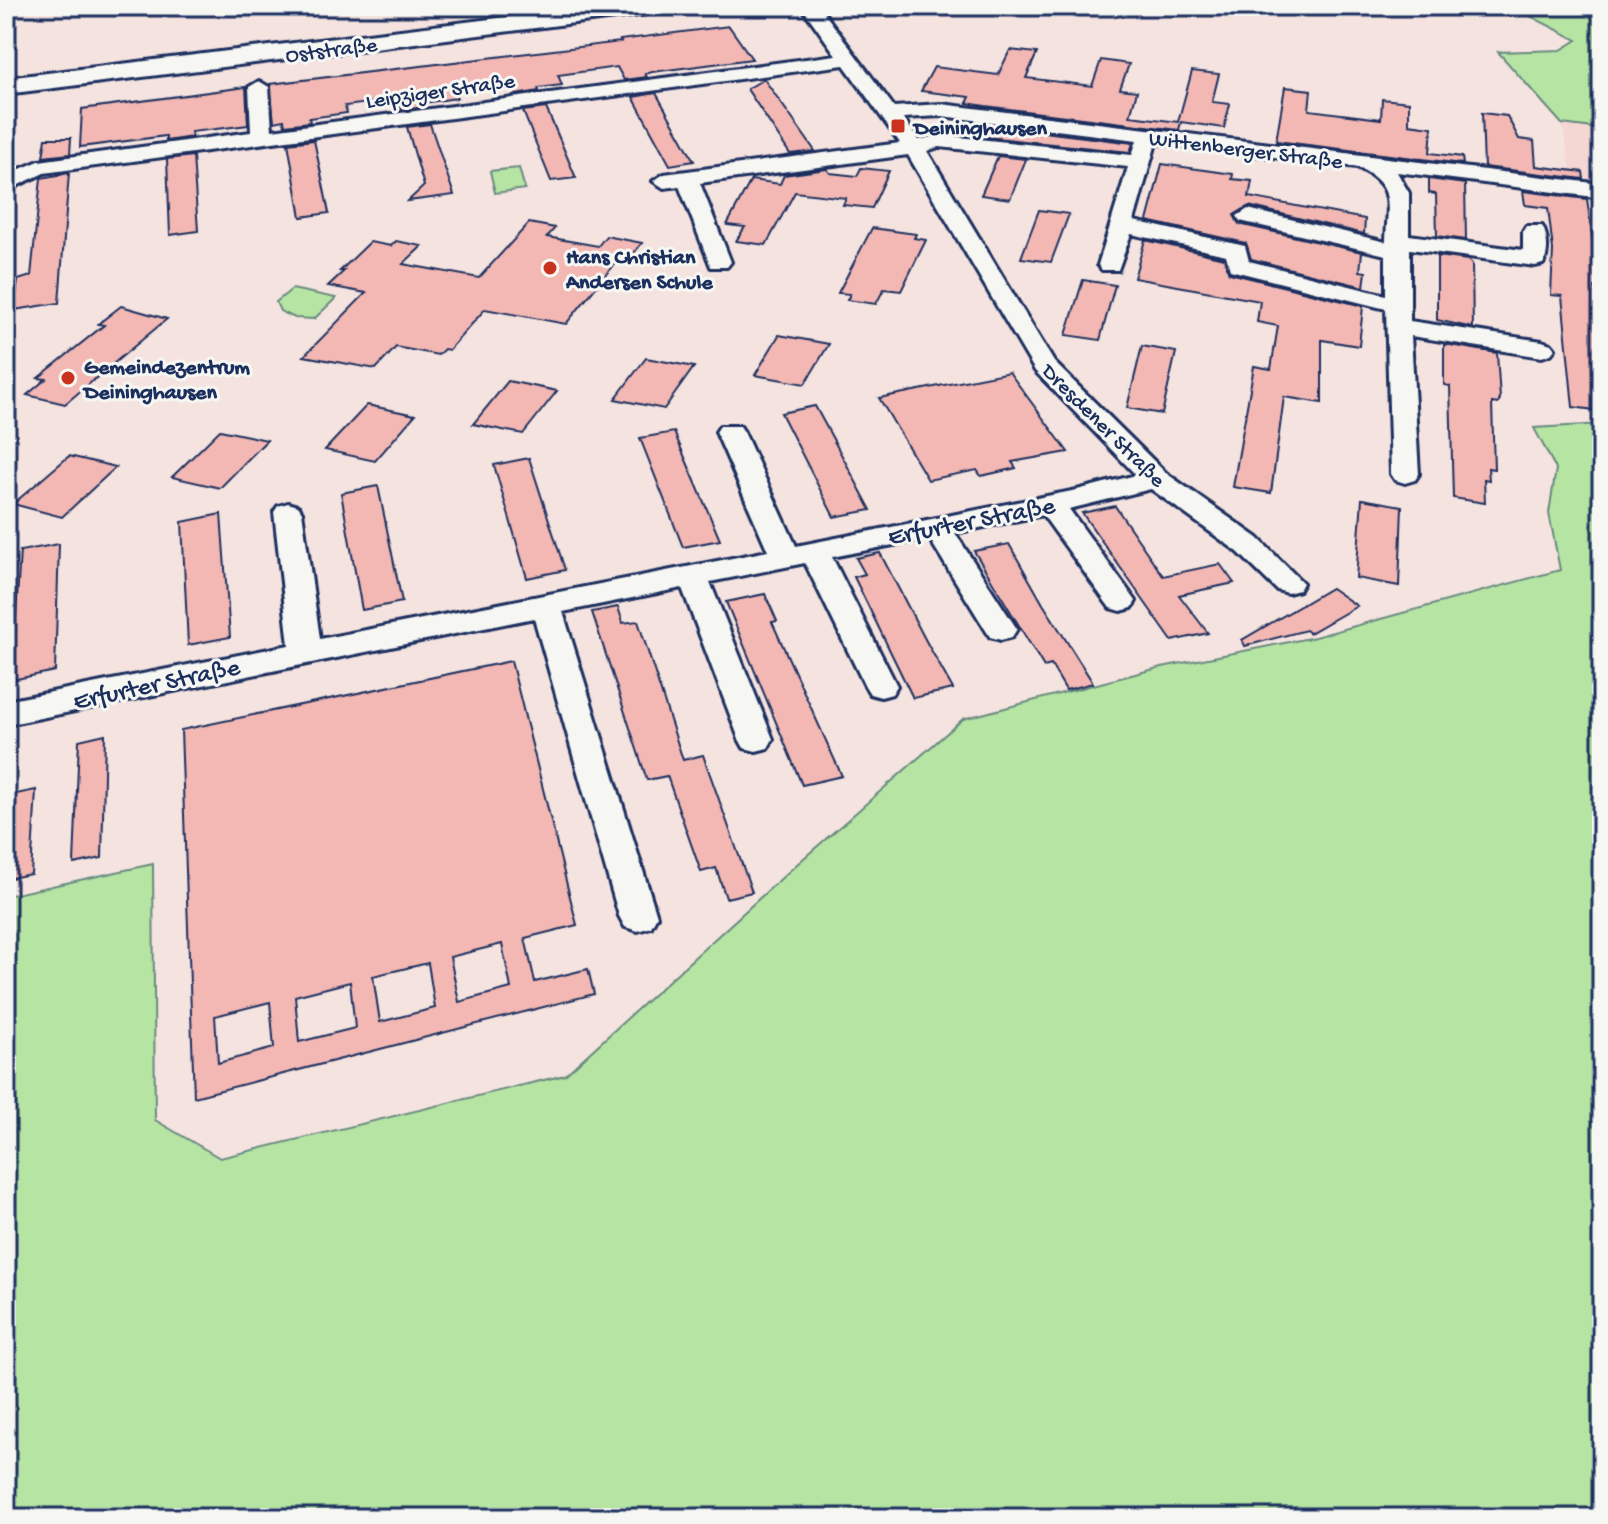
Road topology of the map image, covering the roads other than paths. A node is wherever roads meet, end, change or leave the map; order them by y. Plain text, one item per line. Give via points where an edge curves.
1 (655, 6) edge
2 (810, 6) edge
3 (847, 59) junction
4 (6, 86) edge
5 (259, 87) dead end
6 (890, 113) junction
7 (1148, 136) junction
8 (262, 137) junction
9 (913, 148) junction
10 (1140, 162) junction
11 (1361, 162) junction
12 (6, 184) edge
13 (1602, 191) edge
14 (1248, 216) dead end
15 (1122, 225) junction
16 (1534, 231) dead end
17 (1397, 246) junction
18 (719, 262) dead end
19 (1110, 265) dead end
20 (1398, 316) junction
21 (1542, 349) dead end
22 (730, 432) dead end
23 (1405, 474) dead end
24 (1156, 479) junction
25 (1050, 504) junction
26 (288, 512) dead end
27 (936, 526) junction
28 (800, 552) junction
29 (692, 574) junction
30 (1288, 583) dead end
31 (1121, 601) dead end
32 (546, 605) junction
33 (1001, 629) dead end
34 (306, 651) junction
35 (881, 686) dead end
36 (6, 713) edge
37 (756, 739) dead end
38 (638, 916) dead end

1 - 4 main road, Oststraße
2 - 3 street, Dresdener Straße
3 - 6 street, Dresdener Straße
3 - 8 street, Leipziger Straße
5 - 8 street
6 - 7 street, Wittenberger Straße via 941,110
6 - 9 street, Dresdener Straße
7 - 10 street
7 - 11 street, Wittenberger Straße
8 - 12 street, Leipziger Straße via 39,167
9 - 10 street via 951,141
9 - 18 street via 676,180
9 - 24 street, Dresdener Straße via 1044,366
10 - 15 street
11 - 13 street, Wittenberger Straße
11 - 17 street via 1395,182
14 - 17 street
15 - 19 street
15 - 20 street via 1237,251 1238,265
16 - 17 street via 1537,269
17 - 20 street
20 - 21 street
20 - 23 street
22 - 28 street
24 - 25 street, Erfurter Straße
24 - 30 street, Dresdener Straße via 1248,545
25 - 27 street, Erfurter Straße
25 - 31 street
26 - 34 street
27 - 28 street, Erfurter Straße
27 - 33 street
28 - 29 street, Erfurter Straße
28 - 35 street
29 - 32 street, Erfurter Straße
29 - 37 street
32 - 34 street, Erfurter Straße
32 - 38 street
34 - 36 street, Erfurter Straße

